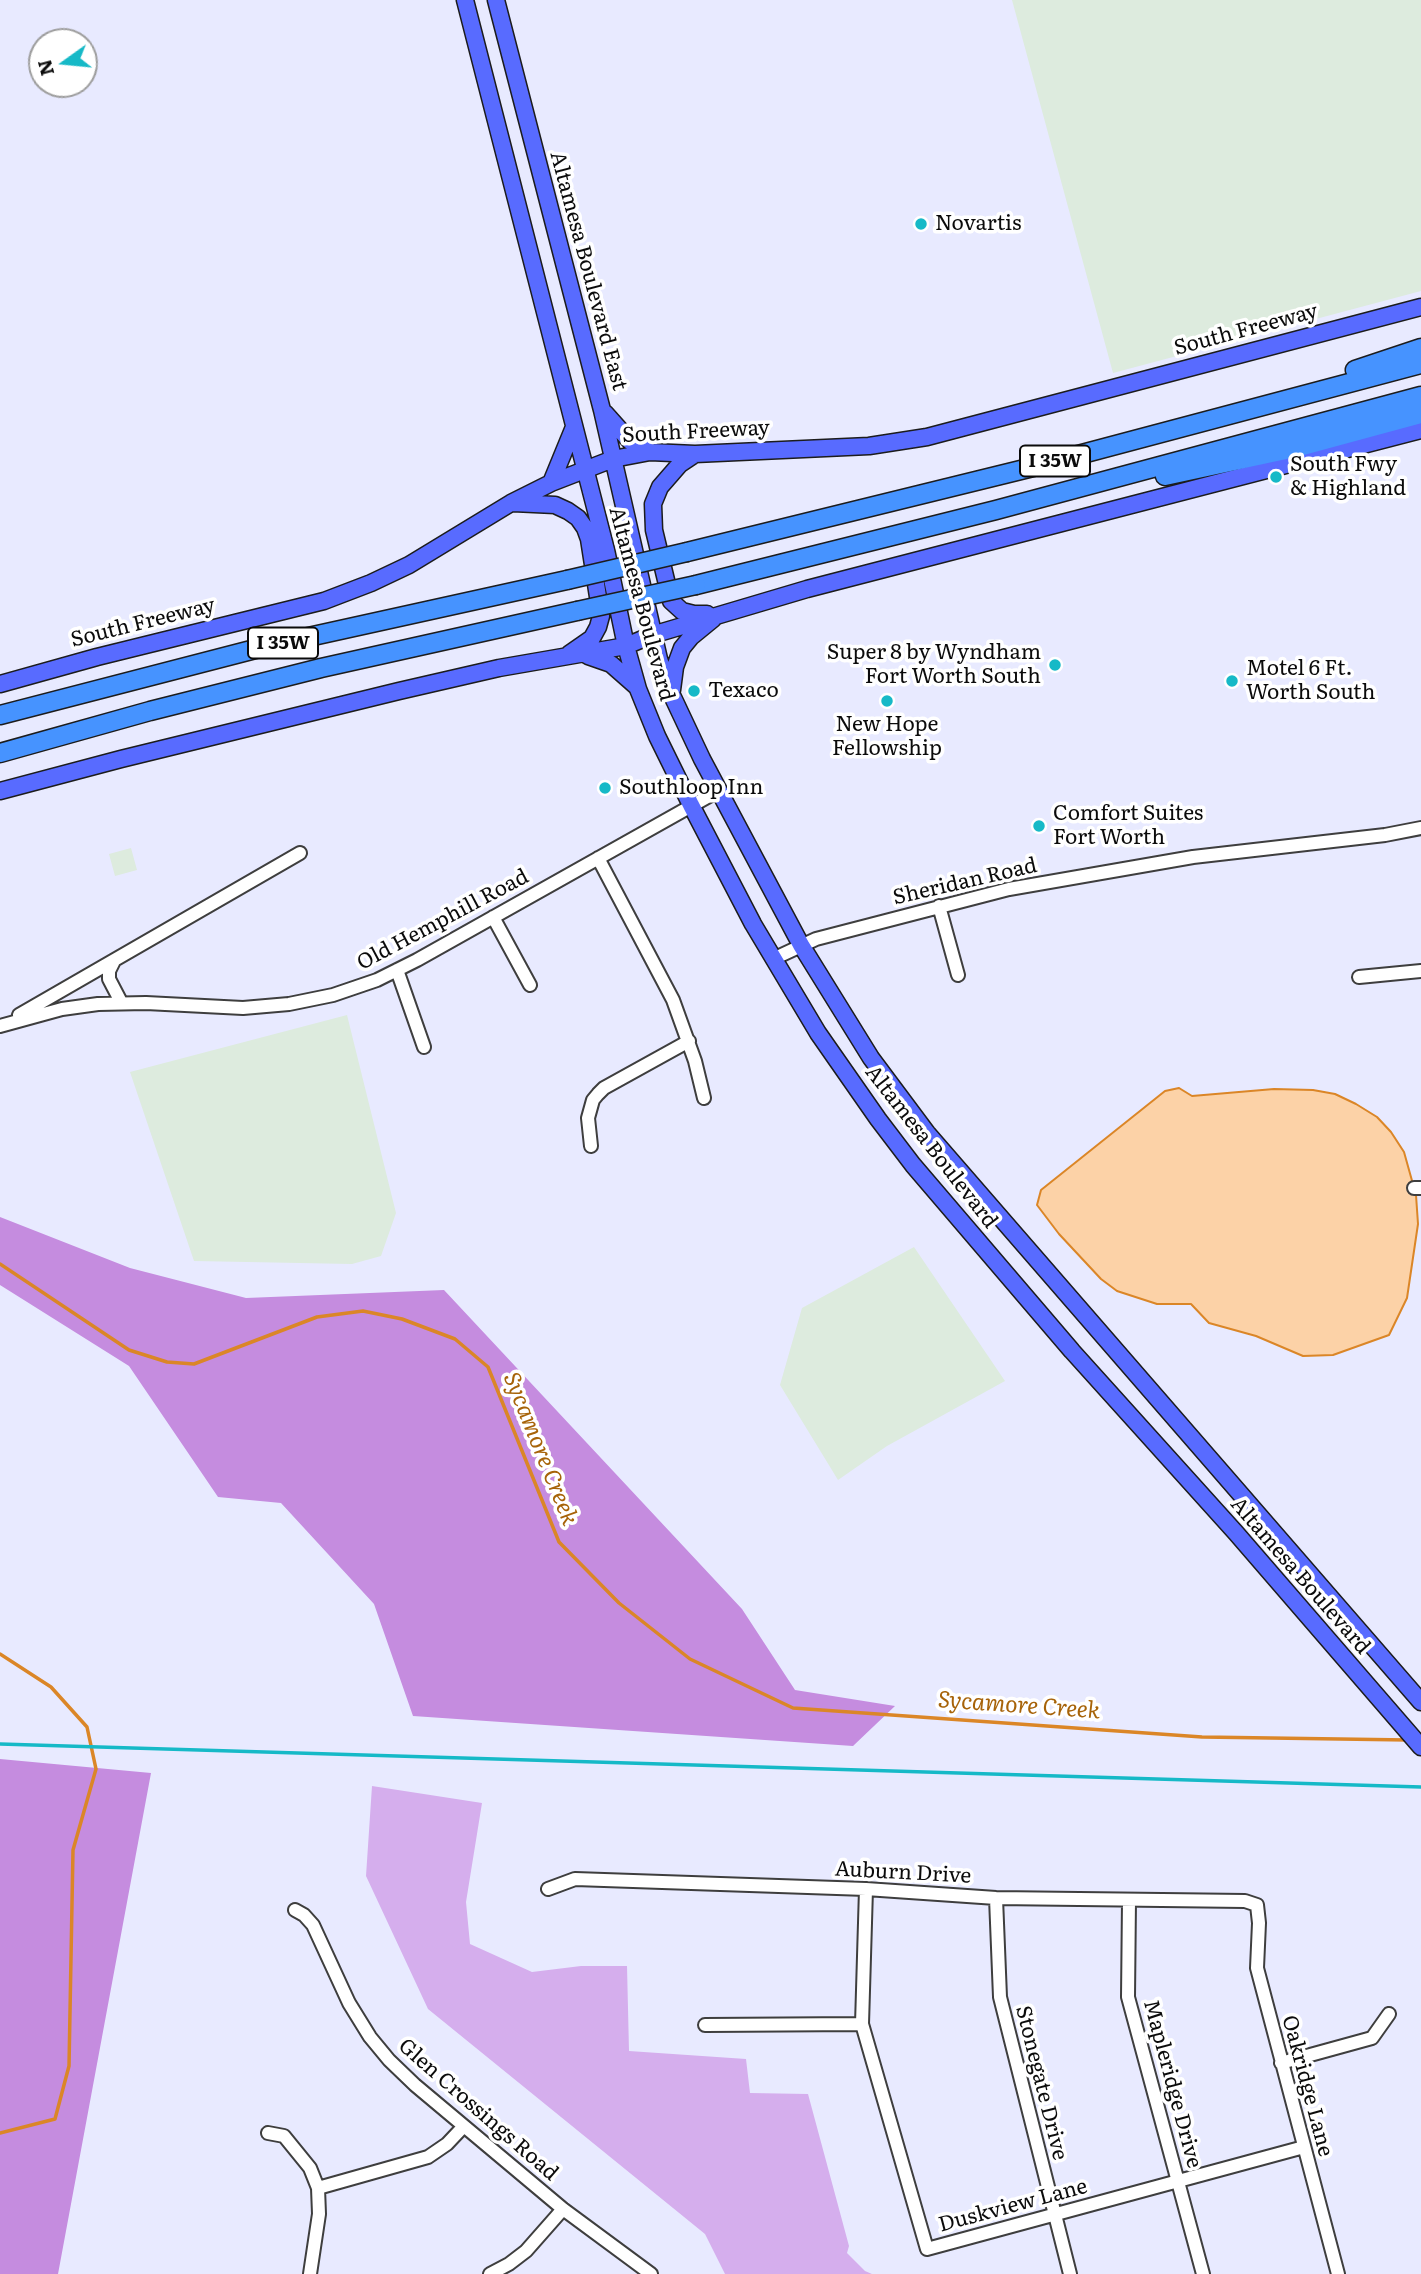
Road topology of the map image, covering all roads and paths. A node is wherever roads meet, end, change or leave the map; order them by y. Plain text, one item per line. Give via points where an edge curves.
1 (465, 0) edge
2 (496, 0) edge
3 (502, 22) junction
4 (473, 31) junction
5 (567, 272) junction
6 (536, 280) junction
7 (1421, 307) edge
8 (1421, 348) edge
9 (1421, 364) edge
10 (1421, 396) edge
11 (603, 410) junction
12 (1421, 414) edge
13 (574, 427) junction
14 (1175, 430) junction
15 (1421, 430) edge
16 (650, 452) junction
17 (695, 454) junction
18 (613, 458) junction
19 (585, 468) junction
20 (551, 483) junction
21 (512, 503) junction
22 (996, 510) junction
23 (720, 614) junction
24 (652, 635) junction
25 (626, 646) junction
26 (582, 655) junction
27 (554, 660) junction
28 (0, 684) edge
29 (638, 689) junction
30 (672, 695) junction
31 (0, 715) edge
32 (0, 752) edge
33 (0, 791) edge
34 (718, 791) junction
35 (691, 806) junction
36 (1421, 828) edge
37 (300, 853) dead end
38 (598, 858) junction
39 (939, 906) junction
40 (493, 917) junction
41 (801, 945) junction
42 (773, 959) junction
43 (114, 961) junction
44 (397, 970) junction
45 (1421, 971) edge
46 (958, 975) dead end
47 (1359, 977) dead end
48 (530, 985) dead end
49 (121, 1002) junction
50 (689, 1041) junction
51 (424, 1047) dead end
52 (704, 1098) dead end
53 (591, 1146) dead end
54 (1421, 1702) edge
55 (1421, 1747) edge
56 (548, 1889) dead end
57 (866, 1889) junction
58 (996, 1898) junction
59 (1129, 1901) junction
60 (1257, 1905) joint
61 (295, 1910) dead end
62 (1389, 2014) dead end
63 (862, 2024) junction
64 (705, 2025) dead end
65 (1281, 2063) junction
66 (464, 2126) junction
67 (268, 2133) dead end
68 (1304, 2147) junction
69 (1178, 2182) junction
70 (318, 2188) junction
71 (563, 2209) junction
72 (1054, 2216) junction
73 (310, 2274) edge
74 (490, 2274) edge
75 (651, 2274) edge
76 (1070, 2274) edge
77 (1203, 2274) edge
78 (1338, 2274) edge

1 - 4 main road
2 - 3 main road, Altamesa Boulevard East
3 - 4 main road
3 - 5 main road, Altamesa Boulevard East
4 - 6 main road
5 - 6 main road
5 - 11 main road, Altamesa Boulevard East
6 - 13 main road
7 - 17 main road, South Freeway via 927,437 869,446
8 - 14 highway
9 - 14 highway, I 35W
10 - 22 highway, I 35W
11 - 16 main road via 630,440
11 - 18 main road, Altamesa Boulevard East
12 - 22 highway via 1017,515
13 - 19 main road
13 - 20 main road
14 - 31 highway, I 35W, bridge via 687,552 263,648
15 - 23 main road
16 - 17 main road, South Freeway
16 - 18 main road, South Freeway
17 - 23 main road via 660,488 653,504 654,530 671,601 694,614
18 - 19 main road, South Freeway
18 - 24 main road, Altamesa Boulevard East
19 - 20 main road, South Freeway
19 - 25 main road, Altamesa Boulevard
20 - 21 main road, South Freeway
21 - 27 main road via 555,505 568,511 578,518 589,539 601,616 598,627 583,646
21 - 28 main road, South Freeway via 409,565 324,601
22 - 32 highway, I 35W, bridge via 696,585 321,668
23 - 24 main road
23 - 30 main road via 682,648
24 - 25 main road
24 - 30 main road, Altamesa Boulevard
25 - 26 main road
25 - 29 main road, Altamesa Boulevard
26 - 27 main road
26 - 29 main road via 611,664
27 - 33 main road via 399,691
29 - 35 main road, Altamesa Boulevard
30 - 34 main road, Altamesa Boulevard
34 - 35 street, Old Hemphill Road
34 - 41 main road, Altamesa Boulevard
35 - 38 street, Old Hemphill Road
35 - 42 main road, Altamesa Boulevard
36 - 39 street, Sheridan Road via 1193,857
37 - 43 street, Old Hemphill Road
38 - 40 street, Old Hemphill Road
38 - 50 street via 673,1000
39 - 41 street, Sheridan Road
39 - 46 street
40 - 44 street, Old Hemphill Road
40 - 48 street
41 - 42 street, Sheridan Road
41 - 54 main road, Altamesa Boulevard via 871,1058 927,1133
42 - 55 main road, Altamesa Boulevard via 818,1033 913,1165
43 - 49 street via 109,979
43 - 49 street, Old Hemphill Road via 0,1026 62,1009
44 - 49 street, Old Hemphill Road via 333,995 289,1004 243,1008
44 - 51 street
45 - 47 street
50 - 52 street
50 - 53 street via 598,1094 588,1118
56 - 57 street, Auburn Drive via 575,1879
57 - 58 street, Auburn Drive
57 - 63 street, Duskview Lane
58 - 59 street, Auburn Drive
58 - 72 street, Stonegate Drive via 1000,1997
59 - 60 street, Auburn Drive via 1245,1901
59 - 69 street, Mapleridge Drive via 1128,1997
60 - 65 street, Oakridge Lane via 1257,1968
61 - 66 street, Glen Crossings Road via 313,1925 370,2037 389,2060
62 - 65 street via 1372,2038
63 - 64 street
63 - 72 street, Duskview Lane via 927,2249
65 - 68 street, Oakridge Lane
66 - 70 street via 428,2157
66 - 71 street, Glen Crossings Road
67 - 70 street via 284,2136 310,2168
68 - 69 street, Duskview Lane
68 - 78 street, Oakridge Lane
69 - 72 street, Duskview Lane
69 - 77 street, Mapleridge Drive
70 - 73 street
71 - 74 street via 526,2251
71 - 75 street, Glen Crossings Road
72 - 76 street, Stonegate Drive

